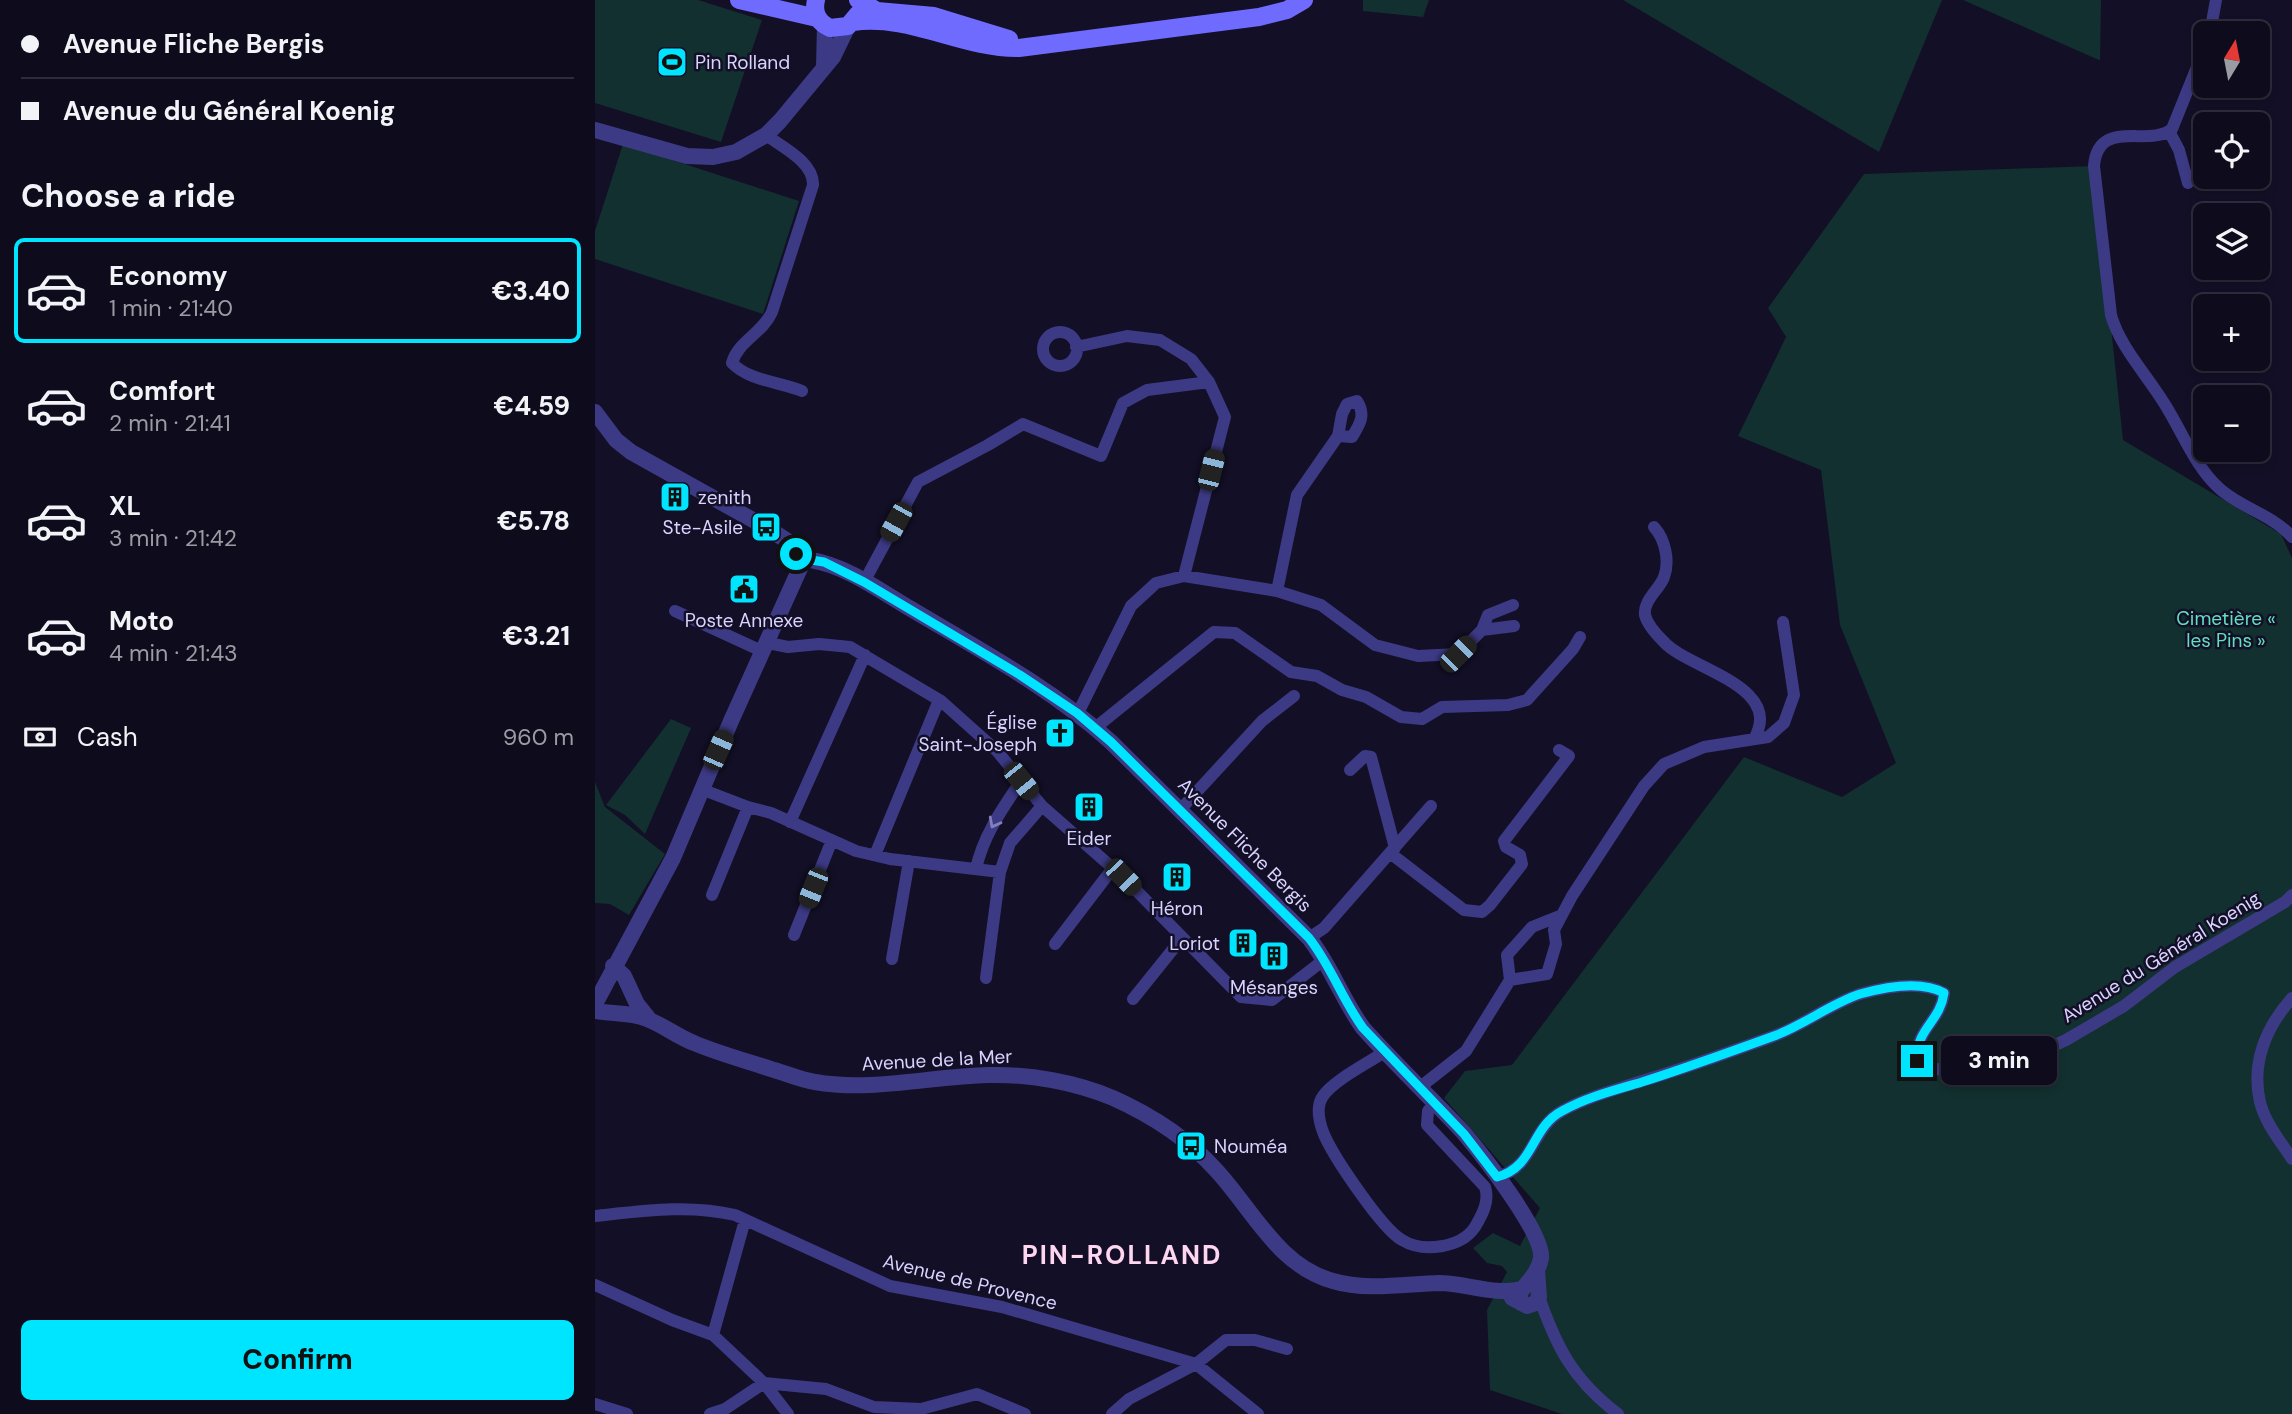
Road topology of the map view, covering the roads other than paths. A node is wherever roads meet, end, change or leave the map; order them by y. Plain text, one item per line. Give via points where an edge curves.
1 (739, 0) edge
2 (858, 0) edge
3 (1282, 0) edge
4 (1304, 0) edge
5 (2216, 0) edge
6 (819, 14) edge
7 (2212, 21) edge
8 (850, 24) junction
9 (824, 67) junction
10 (2193, 78) edge
11 (595, 123) edge
12 (595, 130) edge
13 (2169, 131) junction
14 (766, 135) junction
15 (642, 143) junction
16 (2188, 183) dead end
17 (1076, 347) dead end
18 (1209, 382) junction
19 (802, 391) dead end
20 (595, 412) edge
21 (1338, 436) dead end
22 (1654, 527) dead end
23 (2292, 537) edge
24 (803, 559) junction
25 (1184, 576) junction
26 (864, 582) junction
27 (1277, 591) junction
28 (1513, 605) dead end
29 (675, 611) dead end
30 (1783, 622) dead end
31 (1514, 625) dead end
32 (1482, 630) junction
33 (1580, 637) dead end
34 (766, 648) junction
35 (865, 655) junction
36 (1294, 696) dead end
37 (939, 700) junction
38 (1077, 713) junction
39 (1095, 728) junction
40 (1754, 739) junction
41 (1559, 750) dead end
42 (1350, 770) dead end
43 (1021, 781) junction
44 (702, 789) junction
45 (1042, 806) junction
46 (1431, 806) dead end
47 (748, 807) junction
48 (1180, 810) junction
49 (790, 822) junction
50 (832, 840) junction
51 (1393, 851) junction
52 (875, 855) junction
53 (909, 861) junction
54 (1113, 868) junction
55 (976, 869) junction
56 (1000, 872) junction
57 (712, 895) dead end
58 (2292, 895) edge
59 (1562, 915) junction
60 (795, 935) dead end
61 (1182, 938) junction
62 (1309, 938) junction
63 (1055, 944) dead end
64 (892, 959) dead end
65 (1325, 959) junction
66 (613, 966) junction
67 (986, 978) dead end
68 (1510, 980) junction
69 (2292, 998) edge
70 (1133, 999) dead end
71 (595, 1004) edge
72 (595, 1011) edge
73 (649, 1020) junction
74 (1384, 1052) junction
75 (1419, 1088) junction
76 (1435, 1103) junction
77 (2292, 1159) edge
78 (1497, 1177) junction
79 (595, 1216) edge
80 (745, 1220) junction
81 (595, 1285) edge
82 (1528, 1295) junction
83 (713, 1335) junction
84 (1287, 1349) dead end
85 (1196, 1364) junction
86 (764, 1383) junction
87 (598, 1408) edge
88 (627, 1414) edge
89 (710, 1414) edge
90 (788, 1414) edge
91 (1025, 1414) edge
92 (1112, 1414) edge
93 (1258, 1414) edge
94 (1618, 1414) edge

1 - 6 main road
2 - 3 main road via 877,11 934,16 986,33 1039,41 1266,7
2 - 8 main road via 859,11
4 - 8 main road via 1259,17 1019,48 981,45 913,25
5 - 7 street
6 - 8 main road via 836,29
6 - 9 street
8 - 9 street
9 - 14 street
10 - 13 street
11 - 15 street
12 - 15 street
13 - 16 street
13 - 23 street via 2117,136 2101,147 2095,158 2113,320 2211,481
14 - 15 street via 736,152 713,157 687,156
14 - 19 street via 806,166 813,180 772,312 732,363 761,379
17 - 18 street via 1127,336 1160,340 1191,359
18 - 25 street via 1225,417
18 - 26 street via 1147,390 1123,403 1101,456 1023,424 918,482
20 - 24 street, Avenue Fliche Bergis via 631,452 776,533
21 - 27 street via 1297,495
22 - 40 street via 1664,544 1666,567 1645,617 1669,649 1748,694 1760,719
24 - 26 street, Avenue Fliche Bergis via 824,562
24 - 34 street
25 - 27 street
25 - 38 street via 1156,583 1131,606
26 - 38 street, Avenue Fliche Bergis
27 - 32 street via 1321,605 1375,645 1419,656 1458,654
28 - 32 street via 1488,615
29 - 34 street
30 - 40 street via 1794,695 1784,723 1768,737
31 - 32 street
33 - 39 street via 1527,700 1442,707 1422,719 1401,717 1366,697 1291,672 1235,634 1214,632
34 - 35 street via 850,647
34 - 44 street
35 - 37 street
35 - 49 street
36 - 48 street via 1262,721
37 - 43 street via 997,751
37 - 52 street
38 - 39 street, Avenue Fliche Bergis
39 - 48 street, Avenue Fliche Bergis
40 - 59 street via 1704,747 1664,764 1644,786
41 - 51 street via 1569,756 1504,841 1506,848 1520,855 1522,864 1482,912 1464,910
42 - 51 street via 1365,756 1371,757
43 - 45 street
43 -> 55 street via 998,814
44 - 47 street
44 - 66 street via 659,886
45 - 54 street
45 - 56 street via 1010,843
46 - 51 street
47 - 49 street
47 - 57 street
48 - 62 street, Avenue Fliche Bergis
49 - 50 street
50 - 52 street
50 - 60 street
51 - 62 street via 1324,928
52 - 53 street
53 - 55 street
53 - 64 street
54 - 61 street
54 - 63 street
55 - 56 street
56 - 67 street
58 - 78 street, Avenue du Général Koenig via 2175,967 2124,1006 2040,1052 1933,1070 1917,1061 1917,1047 1942,1008 1944,993 1934,987 1858,995 1777,1035 1559,1112 1536,1136 1516,1170
59 - 68 street via 1532,927 1507,955
59 - 68 street via 1554,930 1556,944 1547,974
61 - 65 street via 1241,997 1272,1000
61 - 70 street
62 - 65 street, Avenue Fliche Bergis
65 - 74 street, Avenue Fliche Bergis via 1350,1011
66 - 71 street
66 - 73 street via 624,975
68 - 75 street via 1466,1051
69 - 77 street via 2265,1037 2258,1071 2260,1103
72 - 73 street, Avenue de la Mer
73 - 82 street, Avenue de la Mer via 693,1043 813,1082 847,1086 989,1075 1077,1086 1140,1111 1191,1146 1234,1190 1282,1252 1315,1275 1354,1285 1466,1284
74 - 75 street, Avenue Fliche Bergis
74 - 76 street via 1322,1097 1319,1119 1332,1149 1393,1234 1419,1246 1448,1244 1469,1235 1487,1200 1485,1187 1427,1125 1428,1111
75 - 76 street, Avenue Fliche Bergis
76 - 78 street, Avenue Fliche Bergis
78 - 82 street, Avenue Fliche Bergis via 1530,1225 1540,1251
79 - 80 street, Avenue de Provence via 684,1209 715,1210
80 - 83 street
80 - 85 street, Avenue de Provence via 890,1286 1002,1307
81 - 83 street
82 - 94 street via 1566,1362
83 - 86 street
84 - 85 street via 1255,1340 1226,1340
85 - 92 street via 1129,1398
85 - 93 street, Avenue de Provence
86 - 89 street
86 - 90 street
86 - 91 street via 826,1389 874,1407 909,1409 977,1394
87 - 88 street

